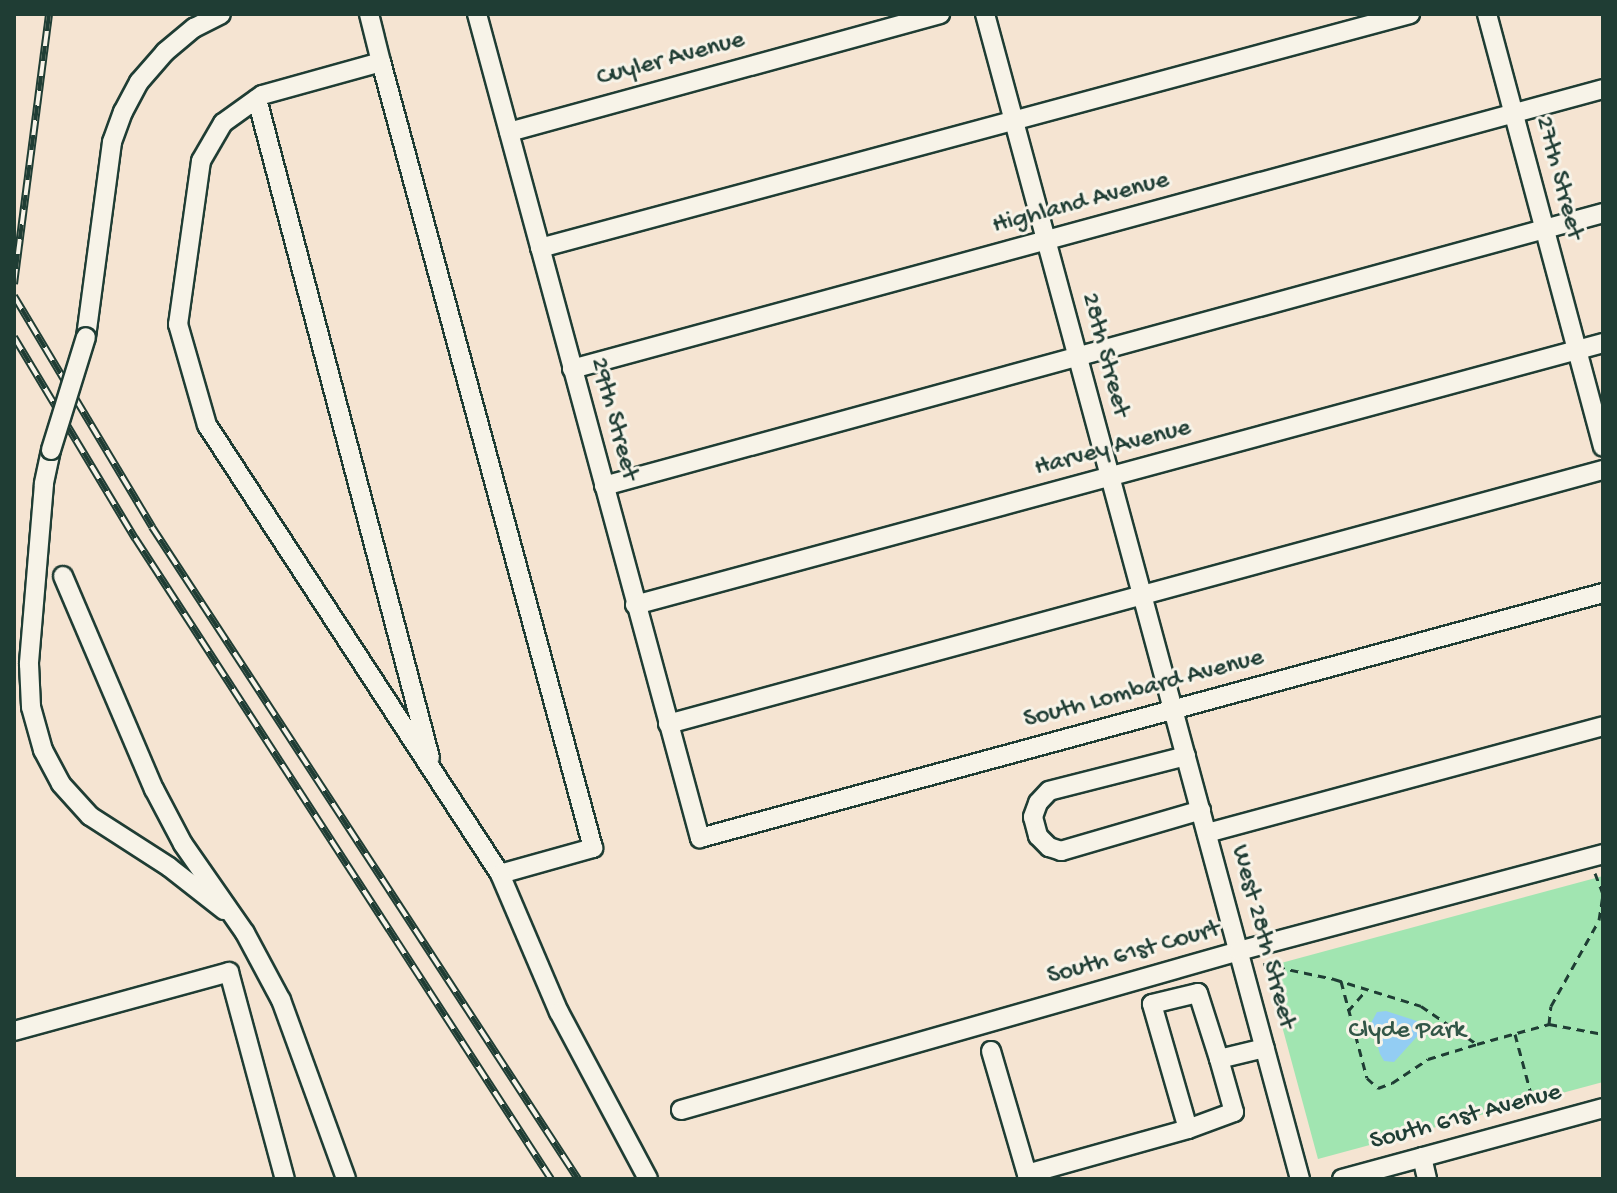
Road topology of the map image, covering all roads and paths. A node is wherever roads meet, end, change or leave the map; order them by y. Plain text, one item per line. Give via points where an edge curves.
1 (221, 14) edge
2 (369, 14) edge
3 (477, 14) edge
4 (940, 14) edge
5 (985, 14) edge
6 (1410, 14) edge
7 (1487, 14) edge
8 (381, 62) junction
9 (1603, 89) edge
10 (257, 99) junction
11 (1514, 113) junction
12 (1014, 121) junction
13 (509, 132) junction
14 (1603, 213) edge
15 (1545, 229) junction
16 (1046, 240) junction
17 (540, 248) junction
18 (1603, 343) edge
19 (1577, 350) junction
20 (1078, 357) junction
21 (572, 369) junction
22 (1603, 447) edge
23 (1603, 470) edge
24 (1111, 477) junction
25 (604, 486) junction
26 (63, 576) dead end
27 (1603, 593) edge
28 (1142, 594) junction
29 (635, 605) junction
30 (1174, 709) junction
31 (668, 724) junction
32 (1603, 726) edge
33 (1186, 756) junction
34 (434, 773) junction
35 (1201, 810) junction
36 (1207, 833) junction
37 (700, 838) joint
38 (1603, 854) edge
39 (1595, 873) dead end
40 (500, 874) junction
41 (1603, 894) edge
42 (245, 933) junction
43 (1239, 951) junction
44 (1263, 964) dead end
45 (1341, 981) junction
46 (1367, 989) junction
47 (1348, 1011) junction
48 (1549, 1024) junction
49 (14, 1031) edge
50 (1515, 1034) junction
51 (1603, 1034) edge
52 (1477, 1044) junction
53 (1265, 1048) junction
54 (991, 1051) dead end
55 (1219, 1059) junction
56 (1533, 1101) dead end
57 (1603, 1108) edge
58 (681, 1110) dead end
59 (1188, 1129) junction
60 (1422, 1157) junction
61 (1027, 1176) edge
62 (285, 1179) edge
63 (346, 1179) edge
64 (648, 1179) edge
65 (1300, 1179) edge
66 (1342, 1179) edge
67 (1427, 1179) edge

1 - 42 street, bridge via 165,52 139,82 112,142 86,337 44,484 29,664 31,707 43,750 61,784 90,816 200,889
2 - 8 street
3 - 13 street, 29th Street
4 - 13 street, Cuyler Avenue
5 - 12 street, 28th Street
6 - 12 street
7 - 11 street, 27th Street
8 - 10 street
8 - 40 street via 593,848
9 - 11 street, Highland Avenue
10 - 34 street
10 - 34 street via 223,123 201,161 178,324 207,425
11 - 15 street, 27th Street
11 - 16 street, Highland Avenue
12 - 16 street, 28th Street
12 - 17 street
13 - 17 street, 29th Street
14 - 15 street
15 - 19 street, 27th Street
15 - 20 street
16 - 20 street, 28th Street
16 - 21 street, Highland Avenue
17 - 21 street, 29th Street
18 - 19 street, Harvey Avenue
19 - 22 street, 27th Street
19 - 24 street, Harvey Avenue
20 - 24 street, 28th Street
20 - 25 street
21 - 25 street, 29th Street
23 - 28 street
24 - 28 street, 28th Street
24 - 29 street, Harvey Avenue
25 - 29 street, 29th Street
26 - 42 street via 154,789 183,844
27 - 30 street, South Lombard Avenue
28 - 30 street, 28th Street
28 - 31 street
29 - 31 street, 29th Street
30 - 33 street, West 28th Street
30 - 37 street, South Lombard Avenue
31 - 37 street, 29th Street
32 - 36 street
33 - 35 street, West 28th Street
33 - 35 street via 1049,791 1033,817 1038,836 1061,851
34 - 40 street
35 - 36 street, West 28th Street
36 - 43 street, West 28th Street
38 - 43 street, South 61st Court
39 - 41 path
40 - 64 street via 559,1012
41 - 48 path via 1599,920 1551,1006
42 - 63 street via 281,1000
43 - 53 street, West 28th Street
43 - 58 street, South 61st Court
44 - 45 path
45 - 46 path
45 - 47 path
46 - 47 path
46 - 52 path via 1421,1006
47 - 52 path via 1367,1078 1378,1088 1428,1059
48 - 50 path
48 - 51 path
49 - 62 street via 229,972
50 - 52 path
50 - 56 path
53 - 55 street
53 - 65 street, West 28th Street
54 - 61 street
55 - 59 street via 1234,1112
55 - 59 street via 1198,993 1152,1004
57 - 60 street, South 61st Avenue
59 - 61 street
60 - 66 street, South 61st Avenue
60 - 67 street

